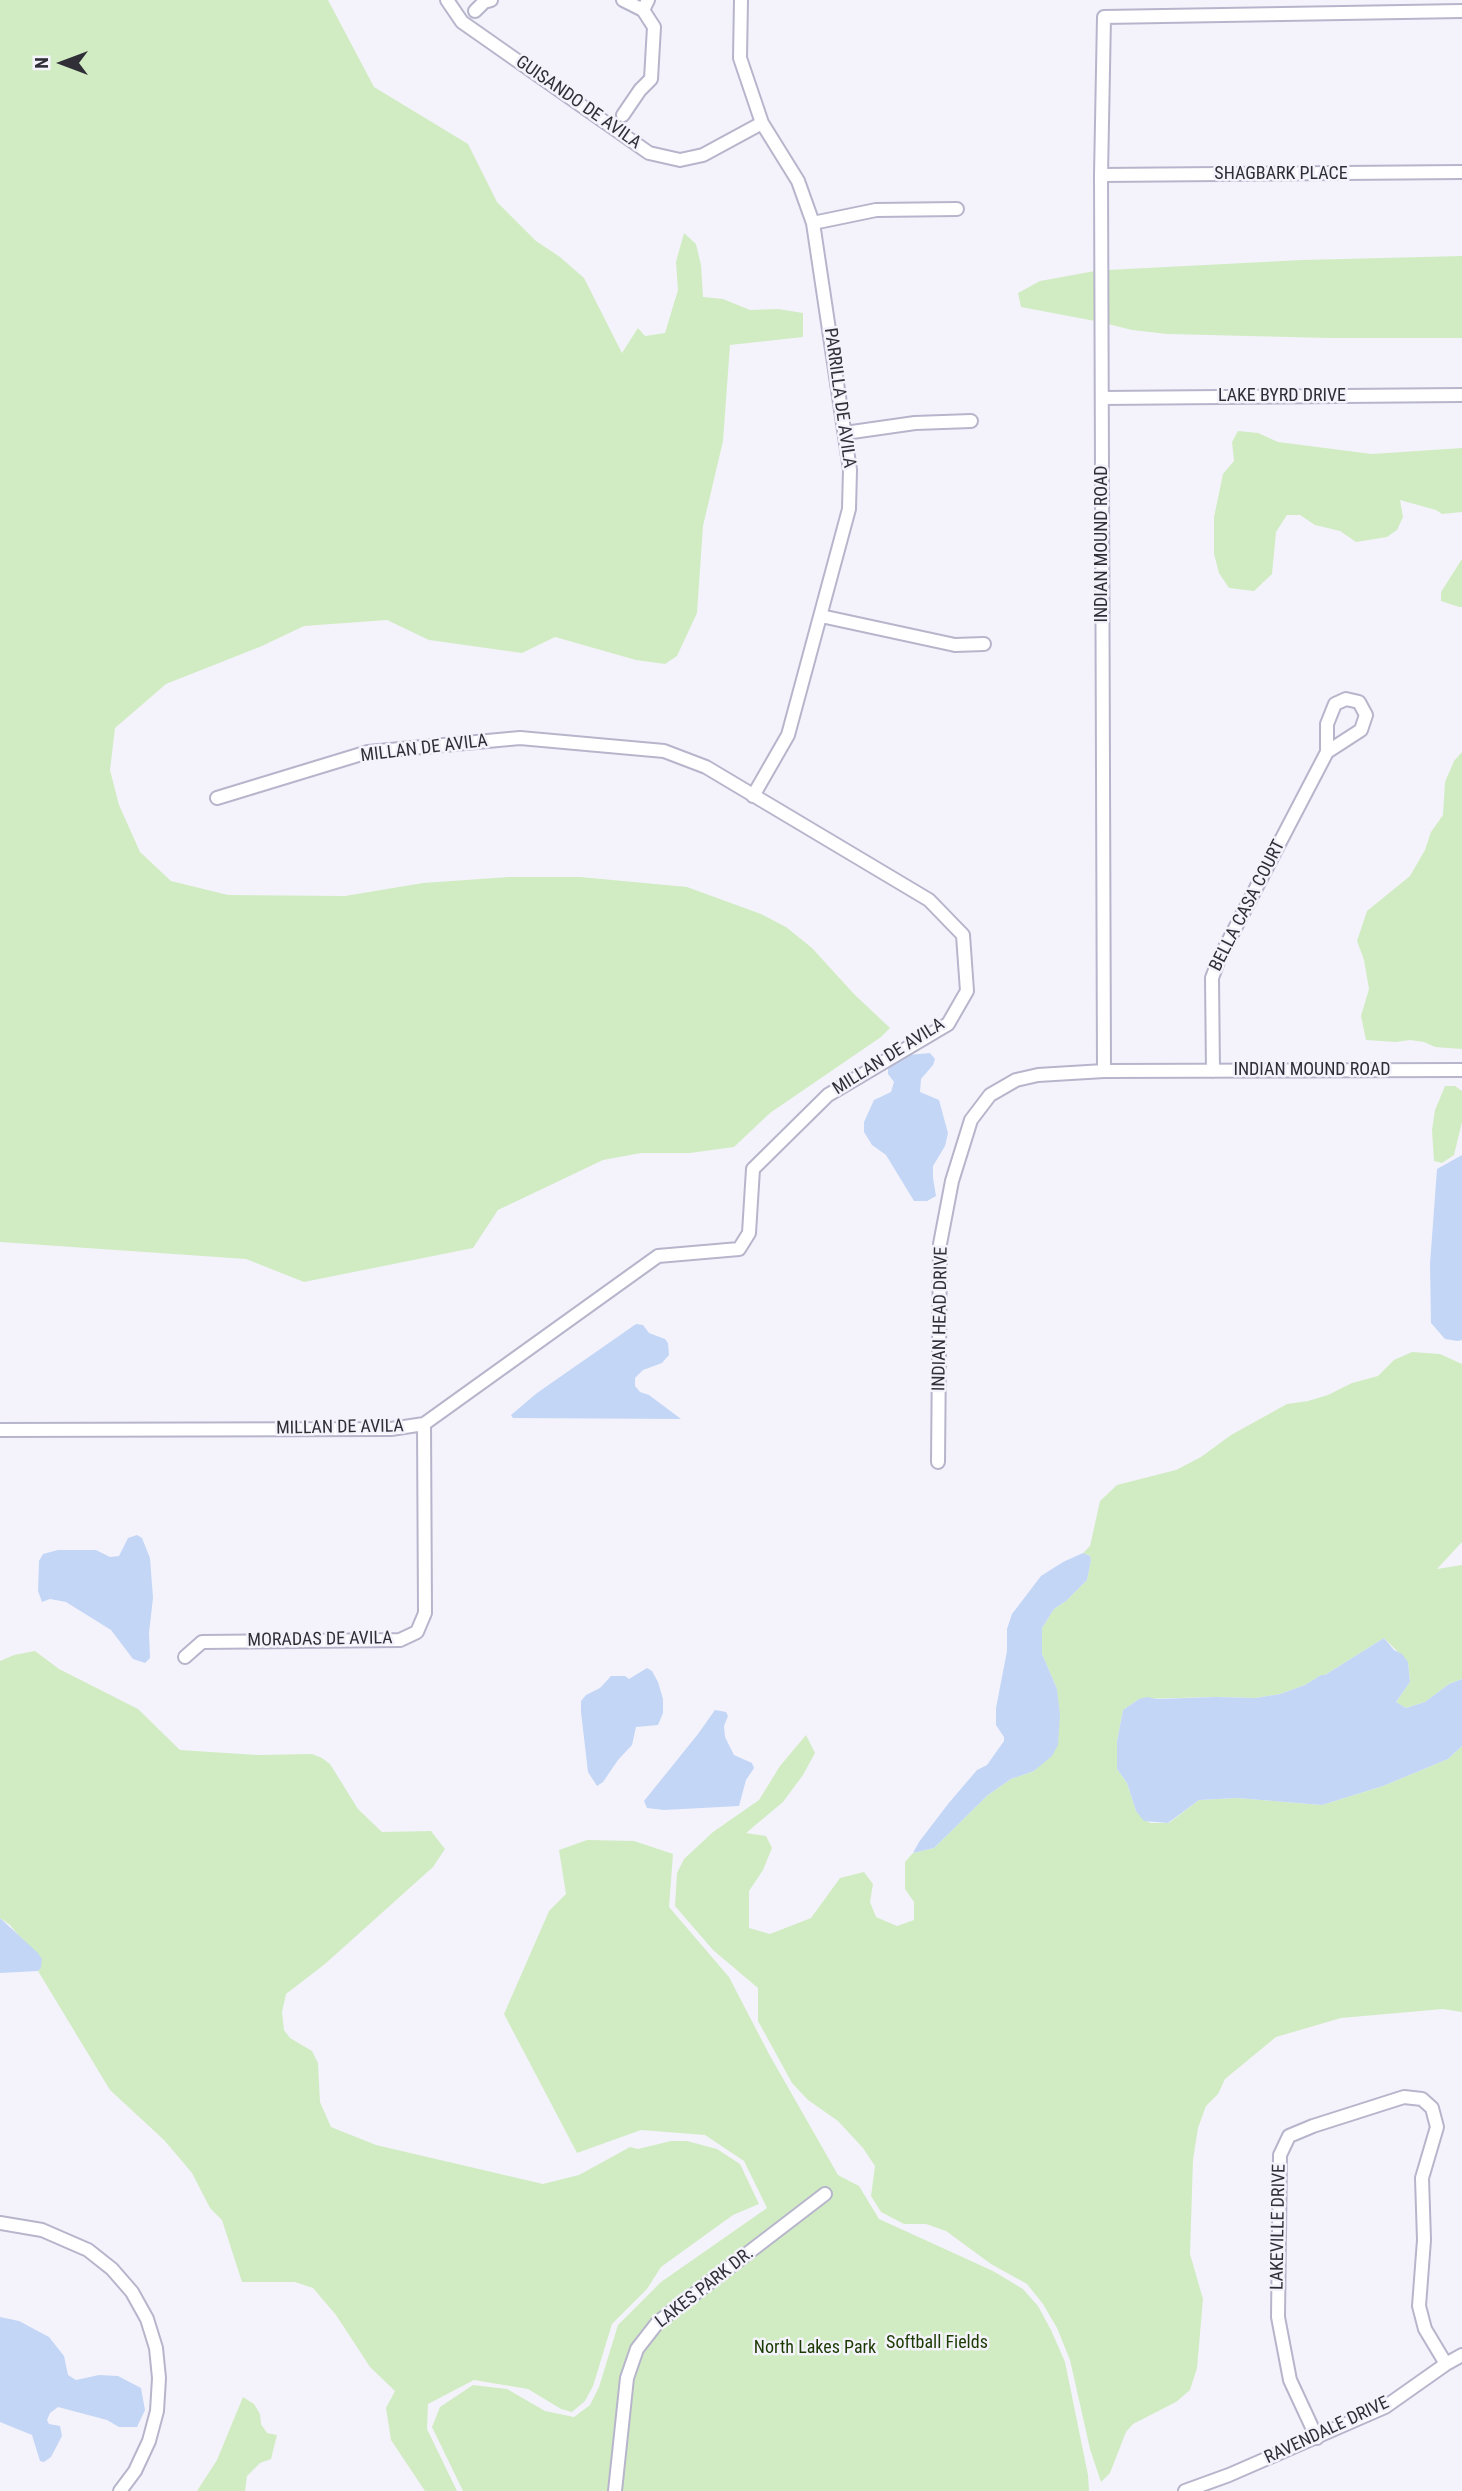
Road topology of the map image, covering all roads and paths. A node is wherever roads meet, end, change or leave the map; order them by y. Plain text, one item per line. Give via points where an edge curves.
1 (447, 0) edge
2 (491, 0) edge
3 (623, 0) edge
4 (741, 0) edge
5 (645, 5) edge
6 (475, 11) dead end
7 (1462, 11) edge
8 (624, 115) dead end
9 (762, 123) junction
10 (1462, 172) edge
11 (1101, 175) junction
12 (957, 209) dead end
13 (813, 223) junction
14 (1462, 395) edge
15 (1102, 398) junction
16 (971, 421) dead end
17 (845, 433) junction
18 (821, 616) junction
19 (984, 644) dead end
20 (1327, 752) dead end
21 (754, 796) junction
22 (217, 798) dead end
23 (1462, 1070) edge
24 (1104, 1071) junction
25 (1213, 1071) junction
26 (424, 1424) junction
27 (0, 1430) edge
28 (938, 1462) dead end
29 (185, 1657) dead end
30 (825, 2194) dead end
31 (0, 2223) edge
32 (1462, 2356) edge
33 (1446, 2364) junction
34 (1317, 2438) junction
35 (120, 2491) edge
36 (615, 2491) edge
37 (1185, 2491) edge

1 - 9 street, GUISANDO DE AVILA via 462,22 649,153 680,160 703,155
2 - 6 street
3 - 5 street
4 - 9 street, PARRILLA DE AVILA via 740,58
5 - 8 street via 654,27 652,79
7 - 11 street, INDIAN MOUND ROAD via 1104,17
9 - 13 street, PARRILLA DE AVILA via 798,181
10 - 11 street, SHAGBARK PLACE
11 - 15 street, INDIAN MOUND ROAD
12 - 13 street via 876,211
13 - 17 street, PARRILLA DE AVILA
14 - 15 street, LAKE BYRD DRIVE
15 - 24 street, INDIAN MOUND ROAD
16 - 17 street
17 - 18 street, PARRILLA DE AVILA via 849,509
18 - 19 street via 955,645
18 - 21 street, PARRILLA DE AVILA via 788,735
20 - 25 street, BELLA CASA COURT via 1212,978
21 - 22 street, MILLAN DE AVILA via 706,767 664,751 520,738 368,752
21 - 26 street, MILLAN DE AVILA via 929,900 963,935 967,991 948,1024 828,1095 753,1169 749,1233 739,1249 658,1256
23 - 25 street, INDIAN MOUND ROAD
24 - 25 street, INDIAN MOUND ROAD
24 - 28 street, INDIAN HEAD DRIVE via 1016,1080 990,1096 971,1121 952,1181 940,1244
26 - 27 street, MILLAN DE AVILA via 391,1429
26 - 29 street, MORADAS DE AVILA via 425,1613 417,1632 400,1640 202,1642
30 - 36 street, LAKES PARK DR. via 658,2322 637,2349 627,2378
31 - 35 street via 42,2230 89,2250 132,2292 147,2319 156,2348 157,2411 149,2441
32 - 33 street, RAVENDALE DRIVE
33 - 34 street, RAVENDALE DRIVE via 1385,2407
33 - 34 street, LAKEVILLE DRIVE via 1425,2329 1419,2306 1422,2178 1437,2127 1432,2108 1422,2099 1404,2097 1289,2136 1280,2155 1278,2317 1290,2380
34 - 37 street, RAVENDALE DRIVE

